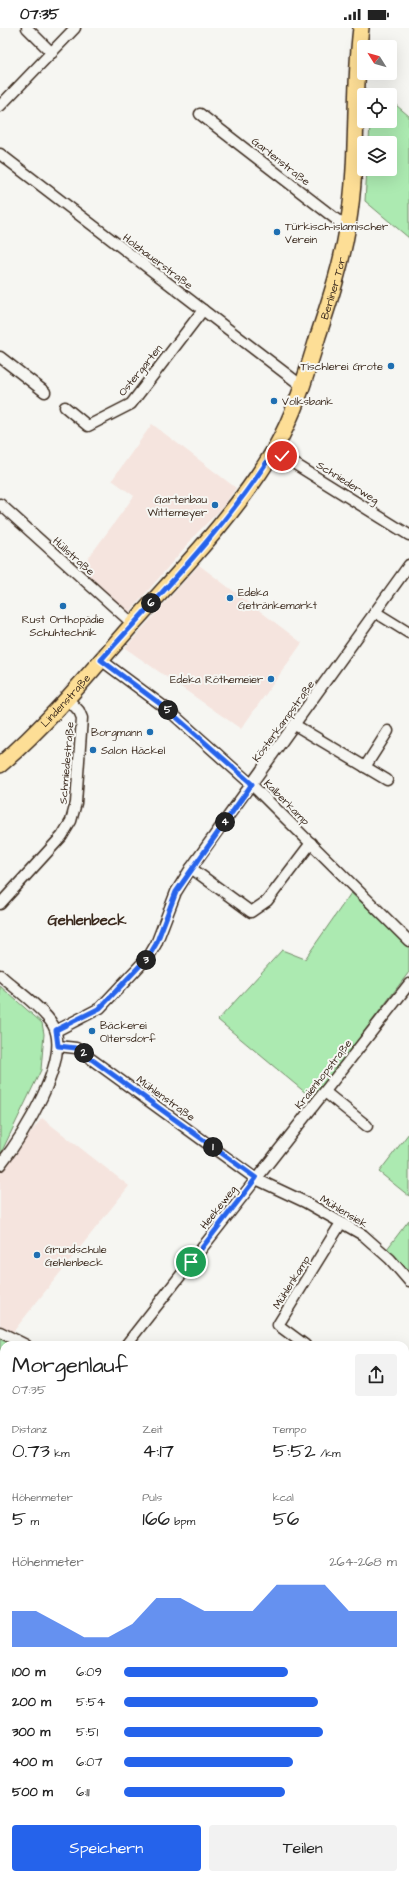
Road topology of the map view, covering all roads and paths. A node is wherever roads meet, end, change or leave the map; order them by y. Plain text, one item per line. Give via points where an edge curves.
1 (27, 28) edge
2 (75, 28) edge
3 (361, 28) edge
4 (52, 53) junction
5 (0, 106) edge
6 (200, 114) dead end
7 (0, 154) edge
8 (348, 224) junction
9 (203, 310) junction
10 (0, 356) edge
11 (302, 386) junction
12 (45, 392) dead end
13 (64, 407) dead end
14 (287, 424) joint
15 (274, 451) junction
16 (0, 504) edge
17 (409, 535) edge
18 (409, 566) edge
19 (375, 612) junction
20 (133, 624) junction
21 (409, 633) edge
22 (101, 660) junction
23 (67, 698) junction
24 (295, 725) junction
25 (388, 731) dead end
26 (0, 765) edge
27 (365, 767) junction
28 (387, 780) dead end
29 (252, 784) junction
30 (311, 843) junction
31 (191, 868) junction
32 (0, 904) edge
33 (409, 941) edge
34 (0, 975) edge
35 (409, 984) edge
36 (56, 1030) junction
37 (58, 1046) junction
38 (325, 1092) junction
39 (367, 1126) dead end
40 (0, 1165) edge
41 (256, 1178) junction
42 (341, 1223) junction
43 (409, 1281) edge
44 (0, 1332) edge
45 (18, 1341) edge
46 (129, 1341) edge
47 (299, 1341) edge

1 - 4 street
2 - 4 street
3 - 8 main road, Berliner Tor
4 - 5 street
6 - 8 street, Gartenstraße via 337,220
7 - 9 street, Holzhauerstraße
8 - 11 main road, Berliner Tor via 331,294
9 - 11 street, Holzhauerstraße
9 - 13 street, Ostergarten via 131,404 88,426
10 - 12 street
11 - 14 main road, Berliner Tor
14 - 15 main road, Lindenstraße
15 - 17 street, Schniederweg
15 - 20 main road, Lindenstraße via 247,490
16 - 20 street, Hüllstraße
18 - 19 street, Kösterkampstraße
19 - 21 street
19 - 24 street, Kösterkampstraße
20 - 22 main road, Lindenstraße
22 - 23 main road, Lindenstraße
22 - 29 street, Kalberkamp via 167,709
23 - 26 main road, Lindenstraße
23 - 32 street, Schmiedestraße via 82,718 76,803 71,821 62,836
24 - 27 street
24 - 29 street, Kösterkampstraße
25 - 27 street
27 - 28 street
29 - 30 street, Kalberkamp
29 - 31 street, Kösterkampstraße
30 - 31 street via 267,901 251,912
30 - 33 street, Kalberkamp
31 - 36 street, Kösterkampstraße via 176,892 149,956 100,1008
34 - 36 street via 45,1015
35 - 38 street, Kraienhopstraße
36 - 37 street
37 - 40 street via 49,1084
37 - 41 street, Mühlenstraße via 76,1048
38 - 39 street
38 - 41 street, Kraienhopstraße
41 - 42 street, Mühlensiek
41 - 46 street, Heekeweg
42 - 43 street, Mühlensiek via 363,1235 390,1259
42 - 47 street, Mühlenkamp via 278,1325
44 - 45 street

